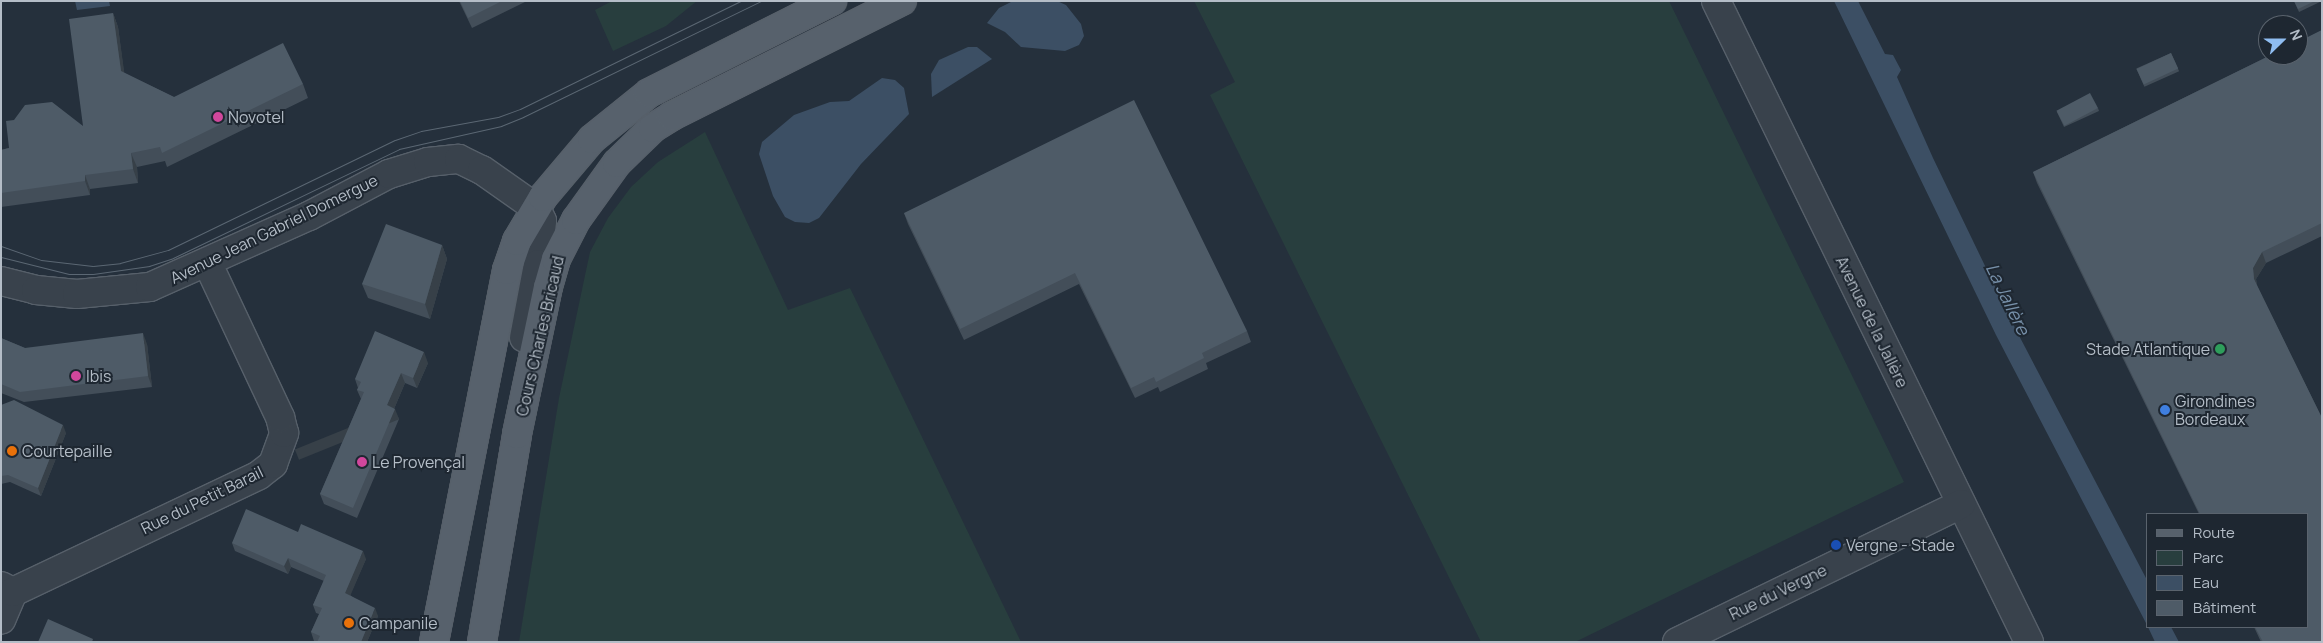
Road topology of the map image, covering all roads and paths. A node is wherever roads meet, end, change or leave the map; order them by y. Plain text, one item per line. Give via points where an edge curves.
1 (832, 1) edge
2 (902, 1) edge
3 (1716, 1) edge
4 (542, 226) junction
5 (207, 262) junction
6 (1, 281) edge
7 (1962, 504) junction
8 (7, 589) edge
9 (1, 620) edge
10 (434, 642) edge
11 (482, 642) edge
12 (1677, 642) edge
13 (2029, 642) edge

1 - 4 main road, Cours Charles Bricaud via 649,93 592,139 559,176
2 - 4 main road, Cours Charles Bricaud via 653,128
3 - 7 street, Avenue de la Jallère
4 - 5 street, Avenue Jean Gabriel Domergue via 482,170 459,159 428,162 389,174 309,216
4 - 10 main road, Cours Charles Bricaud via 507,270
4 - 11 main road, Cours Charles Bricaud via 549,283 517,434
5 - 6 street, Avenue Jean Gabriel Domergue via 164,282 120,292 36,290
5 - 8 street, Rue du Petit Barail via 280,417 282,440 273,464 259,475
7 - 12 street, Rue du Vergne
7 - 13 street, Avenue de la Jallère
8 - 9 street

